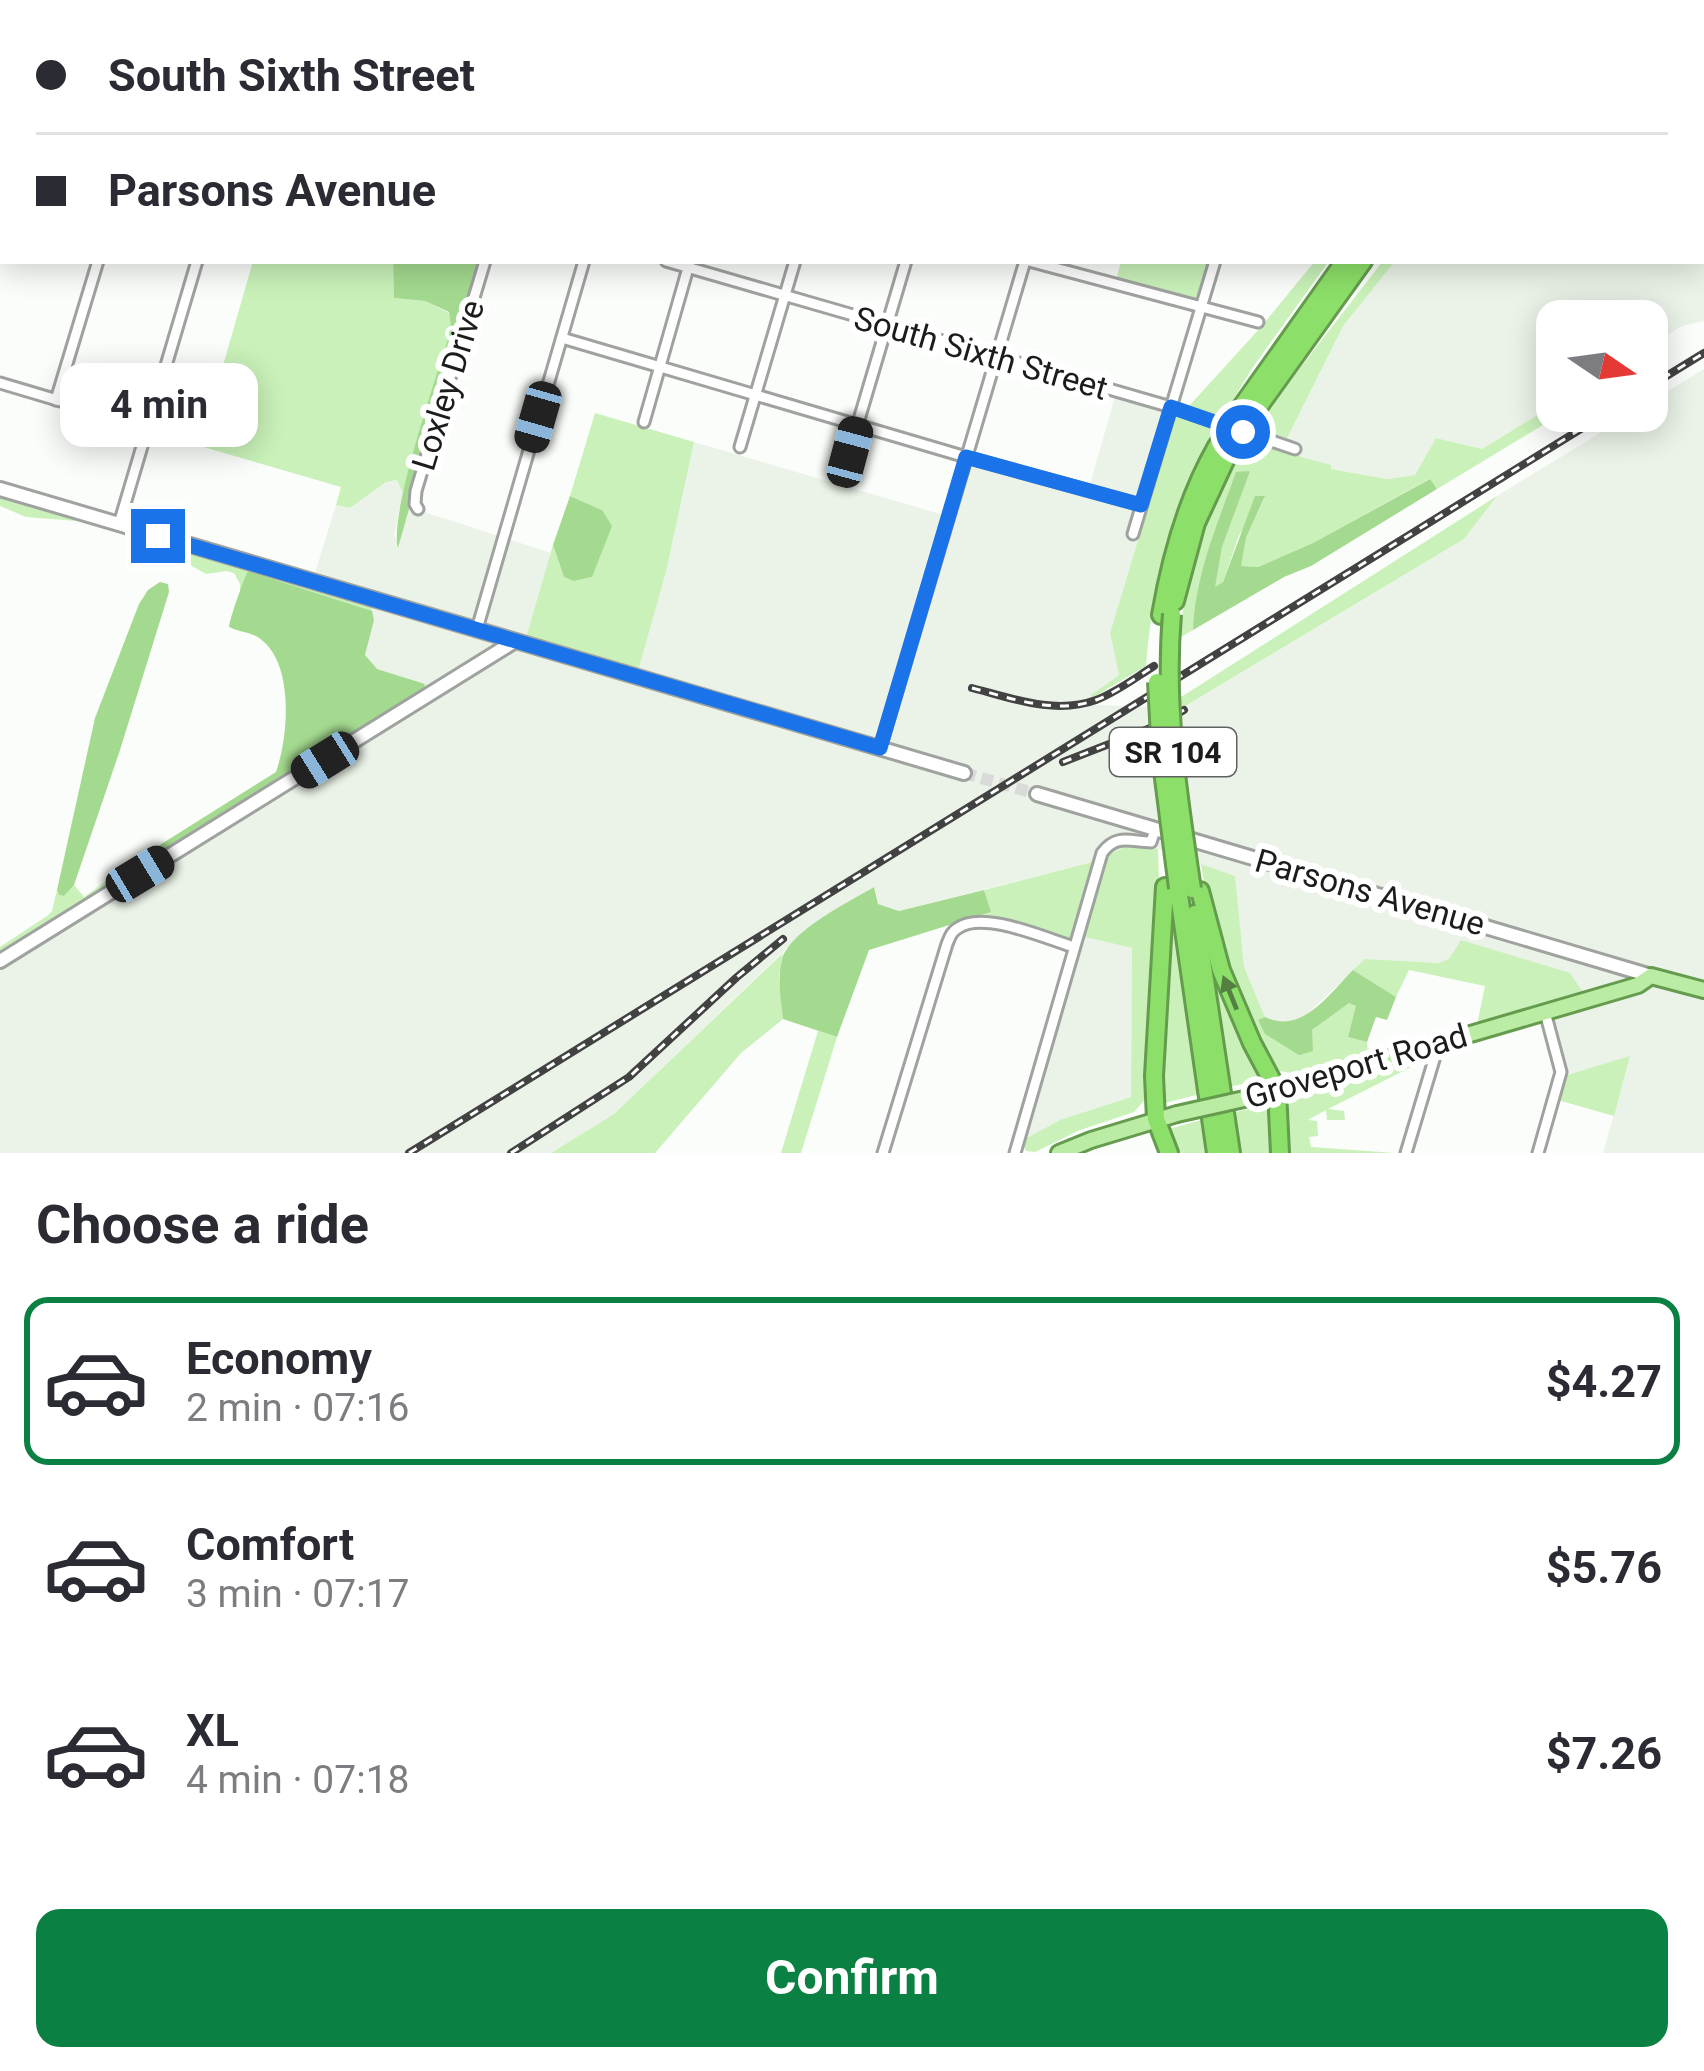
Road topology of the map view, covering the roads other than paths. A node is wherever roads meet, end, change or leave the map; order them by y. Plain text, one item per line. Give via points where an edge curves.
1 (97, 264) edge
2 (196, 264) edge
3 (484, 264) edge
4 (583, 264) edge
5 (689, 264) edge
6 (794, 264) edge
7 (905, 264) edge
8 (1026, 264) edge
9 (1038, 264) edge
10 (1214, 264) edge
11 (1330, 264) edge
12 (1344, 264) edge
13 (1361, 264) edge
14 (1372, 264) edge
15 (1342, 290) junction
16 (785, 296) junction
17 (1201, 308) junction
18 (1258, 322) dead end
19 (886, 326) junction
20 (562, 338) junction
21 (1282, 347) junction
22 (996, 357) junction
23 (658, 367) junction
24 (0, 383) edge
25 (756, 395) junction
26 (56, 400) junction
27 (1171, 407) junction
28 (1247, 411) junction
29 (644, 422) dead end
30 (857, 425) junction
31 (148, 427) junction
32 (740, 447) dead end
33 (1295, 449) dead end
34 (966, 457) junction
35 (842, 477) dead end
36 (0, 489) edge
37 (1141, 505) junction
38 (418, 509) dead end
39 (118, 524) junction
40 (1133, 534) dead end
41 (1167, 614) junction
42 (477, 629) junction
43 (515, 640) junction
44 (880, 748) junction
45 (964, 773) tunnel mouth
46 (1036, 794) tunnel mouth
47 (1155, 830) junction
48 (1184, 889) junction
49 (1074, 947) junction
50 (0, 961) edge
51 (1651, 976) junction
52 (1704, 990) edge
53 (1545, 1012) junction
54 (1439, 1043) junction
55 (1269, 1092) junction
56 (1156, 1119) junction
57 (883, 1153) edge
58 (1015, 1153) edge
59 (1060, 1153) edge
60 (1169, 1153) edge
61 (1216, 1153) edge
62 (1232, 1153) edge
63 (1280, 1153) edge
64 (1406, 1153) edge
65 (1538, 1153) edge

1 - 26 street
2 - 31 street
3 - 38 street, Loxley Drive via 416,491
4 - 20 street
5 - 16 street, South Sixth Street
5 - 23 street
6 - 16 street
7 - 19 street
8 - 22 street
9 - 17 street
10 - 17 street
11 - 21 highway
12 - 21 highway, SR 104
13 - 15 highway, SR 104
14 - 15 highway
15 - 28 highway, SR 104
16 - 19 street, South Sixth Street
16 - 25 street
17 - 18 street
17 - 27 street
19 - 22 street, South Sixth Street
19 - 30 street
20 - 23 street
20 - 42 street
21 - 28 highway, SR 104
22 - 27 street, South Sixth Street
22 - 34 street
23 - 25 street
23 - 29 street
24 - 26 street
25 - 30 street
25 - 32 street
26 - 31 street
27 - 33 street, South Sixth Street
27 - 37 street
28 - 41 highway, SR 104, bridge via 1223,450
30 - 34 street
30 - 35 street
31 - 39 street
34 - 37 street
34 - 44 street
36 - 39 street
37 - 40 street
39 - 42 street
41 - 48 highway, SR 104, bridge
41 - 48 highway, SR 104, bridge via 1157,711
42 - 43 street
43 - 44 street
43 - 50 street
44 - 45 street
46 - 47 street, Parsons Avenue
47 - 49 street via 1151,842 1121,839 1102,853
47 - 51 street, Parsons Avenue
55 -> 48 highway
48 - 56 highway via 1154,1076
48 - 61 highway, SR 104
48 - 62 highway, SR 104
49 - 57 street via 974,921 953,932
49 - 58 street
51 - 52 main road, Parsons Avenue
51 - 53 main road, Groveport Road
53 - 54 main road, Groveport Road
53 - 65 street via 1561,1072
54 - 55 main road, Groveport Road
54 - 64 street
55 - 56 main road, Groveport Road, bridge
55 - 63 highway
56 - 59 main road, Groveport Road
56 - 60 highway

